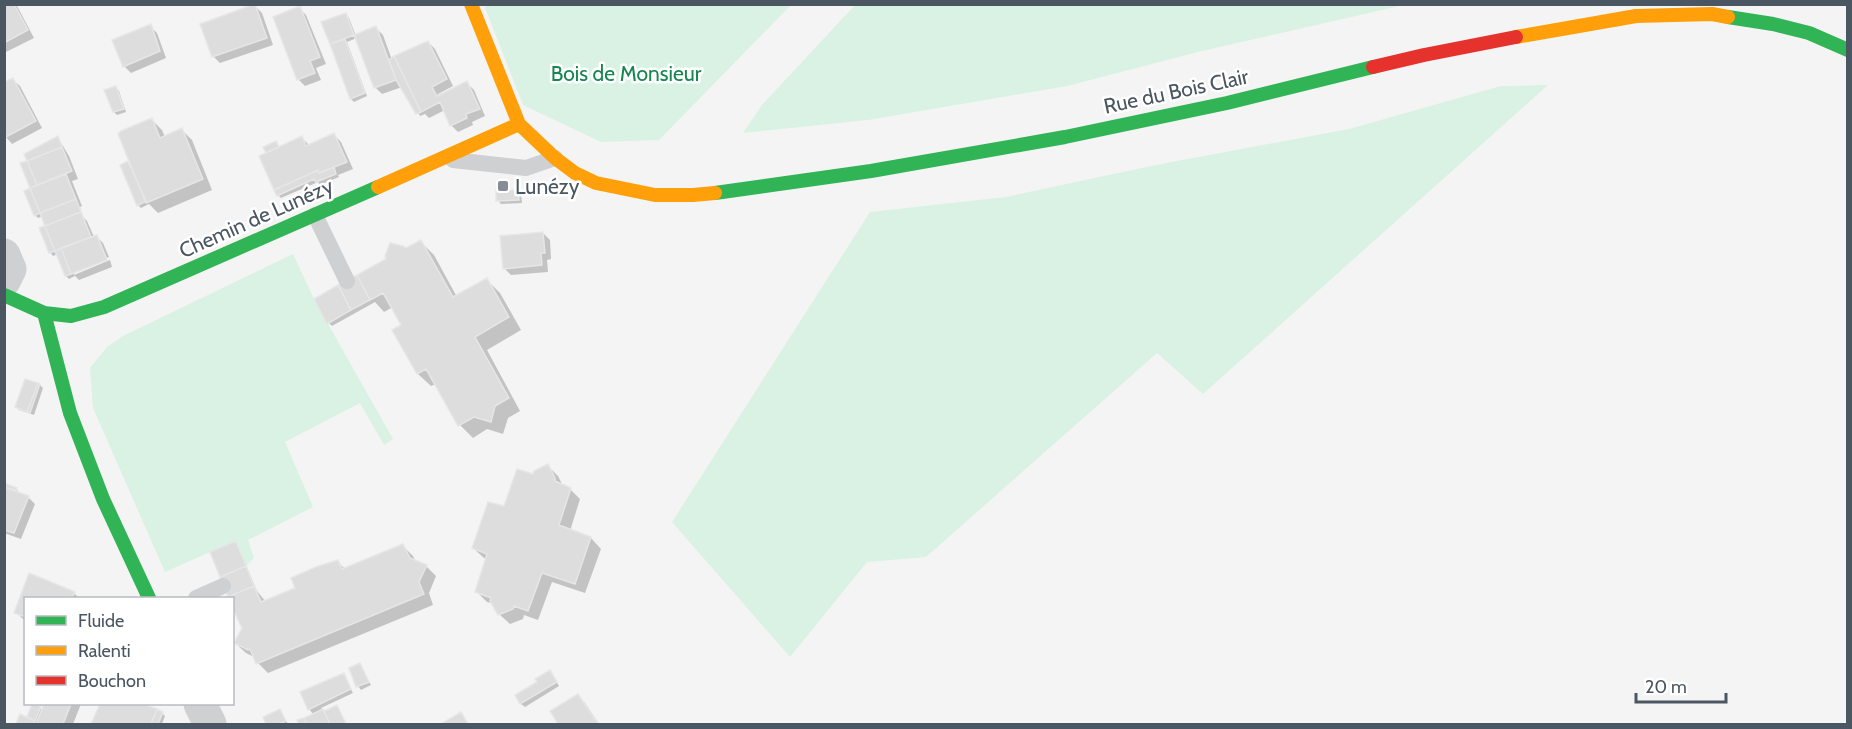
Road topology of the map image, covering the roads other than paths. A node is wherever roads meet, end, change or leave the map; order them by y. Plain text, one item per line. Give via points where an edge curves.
1 (471, 4) edge
2 (1848, 50) edge
3 (522, 127) junction
4 (444, 158) junction
5 (555, 158) junction
6 (315, 215) junction
7 (4, 255) edge
8 (4, 281) edge
9 (347, 281) dead end
10 (4, 295) edge
11 (44, 313) junction
12 (224, 586) dead end
13 (149, 597) edge
14 (198, 597) edge
15 (200, 705) edge
16 (210, 724) edge

1 - 3 street
2 - 5 street, Rue du Bois Clair via 1809,33 1732,17 1636,16 1424,56 1065,137 740,190 693,195 623,190 596,183
3 - 4 street, Chemin de Lunézy
3 - 5 street, Rue du Bois Clair
4 - 5 lane via 526,168
4 - 6 street, Chemin de Lunézy
6 - 9 lane
6 - 11 street, Chemin de Lunézy via 105,307 71,316
7 - 8 street via 10,269
10 - 11 street, Chemin de Lunézy
11 - 13 street via 70,413 103,499
12 - 14 lane
15 - 16 street

